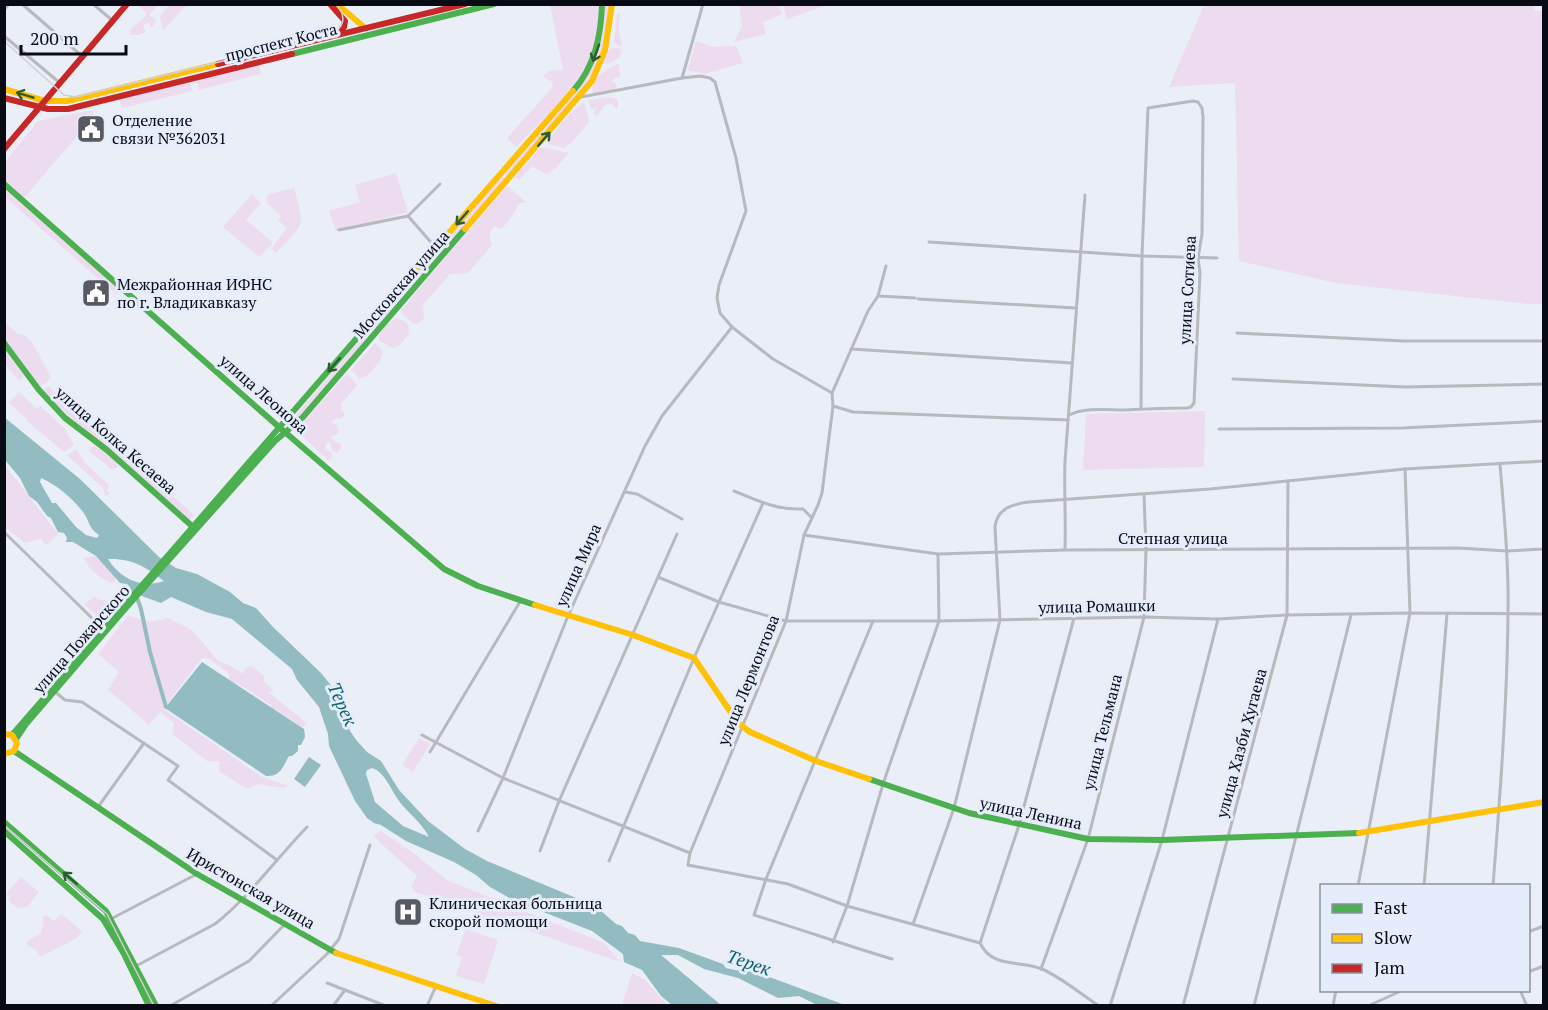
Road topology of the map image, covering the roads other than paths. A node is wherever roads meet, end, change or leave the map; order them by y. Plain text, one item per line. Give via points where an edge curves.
1 (9, 4) edge
2 (22, 4) edge
3 (93, 4) edge
4 (127, 4) edge
5 (330, 4) edge
6 (338, 4) edge
7 (465, 4) edge
8 (494, 4) edge
9 (602, 4) edge
10 (612, 4) edge
11 (704, 4) edge
12 (4, 10) edge
13 (113, 21) junction
14 (365, 28) junction
15 (4, 36) edge
16 (331, 38) junction
17 (82, 56) junction
18 (682, 78) junction
19 (60, 83) junction
20 (4, 89) edge
21 (580, 97) junction
22 (4, 98) edge
23 (45, 101) junction
24 (39, 107) junction
25 (4, 149) edge
26 (4, 184) edge
27 (440, 184) dead end
28 (1085, 195) dead end
29 (408, 216) junction
30 (339, 230) dead end
31 (929, 242) dead end
32 (436, 248) junction
33 (1080, 251) junction
34 (1142, 256) junction
35 (1198, 258) junction
36 (1217, 258) dead end
37 (886, 266) dead end
38 (878, 296) junction
39 (1075, 308) junction
40 (732, 327) junction
41 (1237, 333) dead end
42 (1544, 341) edge
43 (4, 343) edge
44 (851, 349) junction
45 (1072, 363) junction
46 (1233, 379) dead end
47 (1544, 384) edge
48 (832, 393) junction
49 (833, 406) junction
50 (1141, 409) junction
51 (1069, 418) junction
52 (1544, 422) edge
53 (279, 426) junction
54 (1219, 429) dead end
55 (287, 432) junction
56 (1544, 461) edge
57 (1500, 464) junction
58 (1405, 469) junction
59 (1288, 482) junction
60 (734, 491) dead end
61 (624, 492) junction
62 (1144, 495) junction
63 (1064, 499) junction
64 (763, 503) junction
65 (812, 518) junction
66 (682, 519) dead end
67 (192, 526) junction
68 (4, 532) edge
69 (678, 534) dead end
70 (804, 535) junction
71 (1408, 549) junction
72 (1544, 549) edge
73 (1065, 550) junction
74 (1146, 550) junction
75 (1287, 550) junction
76 (1507, 551) junction
77 (997, 552) junction
78 (938, 554) junction
79 (169, 557) junction
80 (658, 577) junction
81 (522, 600) junction
82 (719, 602) junction
83 (123, 609) junction
84 (1410, 613) junction
85 (1447, 614) junction
86 (1544, 614) edge
87 (1287, 615) junction
88 (1351, 615) junction
89 (1508, 615) junction
90 (568, 616) junction
91 (1144, 616) junction
92 (1074, 618) junction
93 (1218, 619) junction
94 (1000, 620) junction
95 (786, 621) junction
96 (873, 621) junction
97 (939, 621) junction
98 (104, 627) junction
99 (633, 635) junction
100 (694, 658) junction
101 (54, 691) junction
102 (743, 727) junction
103 (422, 735) dead end
104 (11, 736) edge
105 (144, 743) junction
106 (435, 743) junction
107 (14, 751) junction
108 (430, 752) dead end
109 (4, 754) edge
110 (816, 761) junction
111 (503, 778) junction
112 (883, 784) junction
113 (559, 801) junction
114 (1544, 802) edge
115 (98, 807) junction
116 (954, 808) junction
117 (1499, 809) junction
118 (4, 822) edge
119 (1429, 822) junction
120 (1019, 825) junction
121 (307, 827) dead end
122 (623, 828) junction
123 (4, 831) edge
124 (478, 831) dead end
125 (1370, 832) junction
126 (1295, 836) junction
127 (1229, 837) junction
128 (1088, 839) junction
129 (1162, 840) junction
130 (370, 845) dead end
131 (540, 851) dead end
132 (690, 853) junction
133 (277, 860) junction
134 (609, 861) dead end
135 (197, 874) junction
136 (766, 879) junction
137 (1358, 884) edge
138 (1424, 884) edge
139 (1493, 884) edge
140 (242, 900) junction
141 (847, 906) junction
142 (108, 920) junction
143 (285, 924) junction
144 (913, 924) junction
145 (833, 942) junction
146 (980, 943) junction
147 (331, 950) junction
148 (892, 958) dead end
149 (136, 966) junction
150 (1041, 969) junction
151 (327, 983) dead end
152 (436, 986) junction
153 (345, 990) junction
154 (1397, 992) edge
155 (377, 1004) edge
156 (149, 1005) edge
157 (156, 1005) edge
158 (170, 1005) edge
159 (271, 1005) edge
160 (333, 1005) edge
161 (386, 1005) edge
162 (427, 1005) edge
163 (496, 1005) edge
164 (1099, 1005) edge
165 (1110, 1005) edge
166 (1183, 1005) edge
167 (1254, 1005) edge
168 (1368, 1005) edge

1 - 12 street
2 - 17 street
3 - 13 street
4 - 13 main road
5 - 16 main road via 345,21 341,32
6 - 14 main road
7 - 14 main road, проспект Коста
8 - 24 main road, проспект Коста via 68,109
9 -> 32 main road, Московская улица via 597,52 582,80
10 - 21 main road, Московская улица via 602,62
11 - 18 street
13 - 17 main road
14 - 16 main road, проспект Коста
15 - 19 street
16 - 23 main road, проспект Коста via 74,100
17 - 19 main road
18 - 21 street
18 - 40 street via 710,78 717,86 735,154 745,218 717,298 724,319
19 - 23 main road
23 -> 20 main road, проспект Коста
55 -> 21 main road, Московская улица
22 - 24 main road, проспект Коста
23 - 24 main road
24 - 25 main road
26 - 53 main road, улица Леонова
27 - 29 street
28 - 33 street
29 - 30 street
29 - 32 street
31 - 33 street
32 -> 53 main road, Московская улица
33 - 34 street
33 - 39 street
34 - 35 street
34 - 35 street, улица Сотиева via 1148,108 1193,101 1202,108 1202,234
34 - 50 street
35 - 36 street
35 - 50 street, улица Сотиева via 1194,403 1187,408
37 - 38 street
38 - 39 street
38 - 44 street
39 - 45 street
40 - 48 street via 773,359
40 - 61 street, улица Мира via 662,416
41 - 42 street via 1404,341
43 - 67 main road, улица Колка Кесаева via 65,417
44 - 45 street
44 - 48 street
45 - 51 street
46 - 47 street via 1405,387
48 - 49 street, улица Лермонтова
49 - 51 street, улица Сотиева via 853,412
49 - 65 street, улица Лермонтова via 822,493
50 - 51 street, улица Сотиева via 1083,411
51 - 63 street
52 - 54 street
53 - 55 main road, улица Леонова
53 - 67 main road, Московская улица
55 - 79 main road, Московская улица
55 - 81 main road, улица Леонова via 444,568 467,582
56 - 57 street
57 - 58 street
57 - 76 street
58 - 59 street
58 - 71 street
59 - 62 street
59 - 75 street, улица Хазби Хугаева
60 - 64 street
61 - 66 street via 637,494
61 - 90 street, улица Мира
62 - 63 street
62 - 74 street, улица Тельмана
63 - 73 street
63 - 77 street via 1012,504 997,518
64 - 65 street via 788,510 803,509
64 - 82 street
65 - 70 street, улица Лермонтова
67 - 79 main road, Московская улица
68 - 98 street
69 - 80 street
70 - 78 street, Степная улица
70 - 95 street, улица Лермонтова
71 - 75 street, Степная улица
71 - 76 street, Степная улица
71 - 84 street
72 - 76 street, Степная улица
73 - 74 street, Степная улица
73 - 77 street, Степная улица
74 - 75 street, Степная улица
74 - 91 street, улица Тельмана
75 - 87 street, улица Хазби Хугаева
76 - 89 street
77 - 78 street, Степная улица
77 - 94 street
78 - 97 street
79 - 83 main road, улица Пожарского
80 - 82 street, улица Ромашки
80 - 99 street
81 - 90 main road, улица Леонова
81 - 106 street
82 - 95 street, улица Ромашки
82 - 100 street
83 - 98 main road, улица Пожарского
83 - 101 main road, улица Пожарского
84 - 85 street, улица Ромашки
84 - 88 street, улица Ромашки
84 - 125 street
85 - 89 street, улица Ромашки
85 - 119 street
86 - 89 street, улица Ромашки
87 - 88 street, улица Ромашки
87 - 93 street, улица Ромашки
87 - 127 street, улица Хазби Хугаева
88 - 126 street
89 - 117 street
90 - 99 main road
90 - 111 street, улица Мира
91 - 92 street, улица Ромашки
91 - 93 street, улица Ромашки
91 - 128 street, улица Тельмана
92 - 94 street, улица Ромашки
92 - 120 street
93 - 129 street
94 - 97 street, улица Ромашки
94 - 116 street
95 - 96 street, улица Ромашки
95 - 102 street, улица Лермонтова
96 - 97 street, улица Ромашки
96 - 110 street
97 - 112 street
98 - 104 main road, улица Пожарского
99 - 100 main road
99 - 113 street
100 - 102 main road, улица Ленина
100 - 122 street
101 - 104 main road, улица Пожарского
101 - 105 street via 65,700 82,702
102 - 110 main road, улица Ленина
102 - 132 street, улица Лермонтова
103 - 106 street
104 - 107 main road
105 - 115 street
105 - 133 street via 178,766 168,780
106 - 108 street
106 - 111 street
107 - 109 main road
107 - 115 main road, Иристонская улица
110 - 112 main road, улица Ленина
110 - 136 street
111 - 113 street
111 - 124 street, улица Мира
112 - 116 main road, улица Ленина
112 - 141 street
113 - 122 street
113 - 131 street
114 - 117 main road, улица Ленина
115 - 135 main road, Иристонская улица
116 - 120 main road, улица Ленина
116 - 144 street
117 - 119 main road, улица Ленина
117 - 139 street
142 -> 118 main road via 100,905
119 - 125 main road, улица Ленина
119 - 138 street
120 - 128 main road, улица Ленина
120 - 146 street
121 - 133 street
122 - 132 street
122 - 134 street
123 - 142 main road
125 - 126 main road, улица Ленина
125 - 137 street
126 - 127 main road, улица Ленина
126 - 167 street
127 - 129 main road, улица Ленина
127 - 166 street, улица Хазби Хугаева
128 - 129 main road, улица Ленина
128 - 150 street, улица Тельмана
129 - 165 street
130 - 147 street via 339,939
132 - 136 street via 688,865
133 - 140 street
135 - 140 main road, Иристонская улица
135 - 142 street
136 - 141 street
136 - 145 street via 754,915
140 - 143 main road, Иристонская улица
140 - 149 street via 215,924
141 - 144 street
141 - 145 street
142 - 149 main road
142 - 156 main road
143 - 147 main road, Иристонская улица
143 - 158 street via 249,961
144 - 146 street
145 - 148 street
146 - 150 street via 992,958
147 - 152 main road, Иристонская улица
147 - 159 street
149 - 157 main road
150 - 164 street
151 - 153 street
152 - 162 street
152 - 163 main road, Иристонская улица
153 - 155 street
153 - 160 street
154 - 168 street
155 - 161 street

